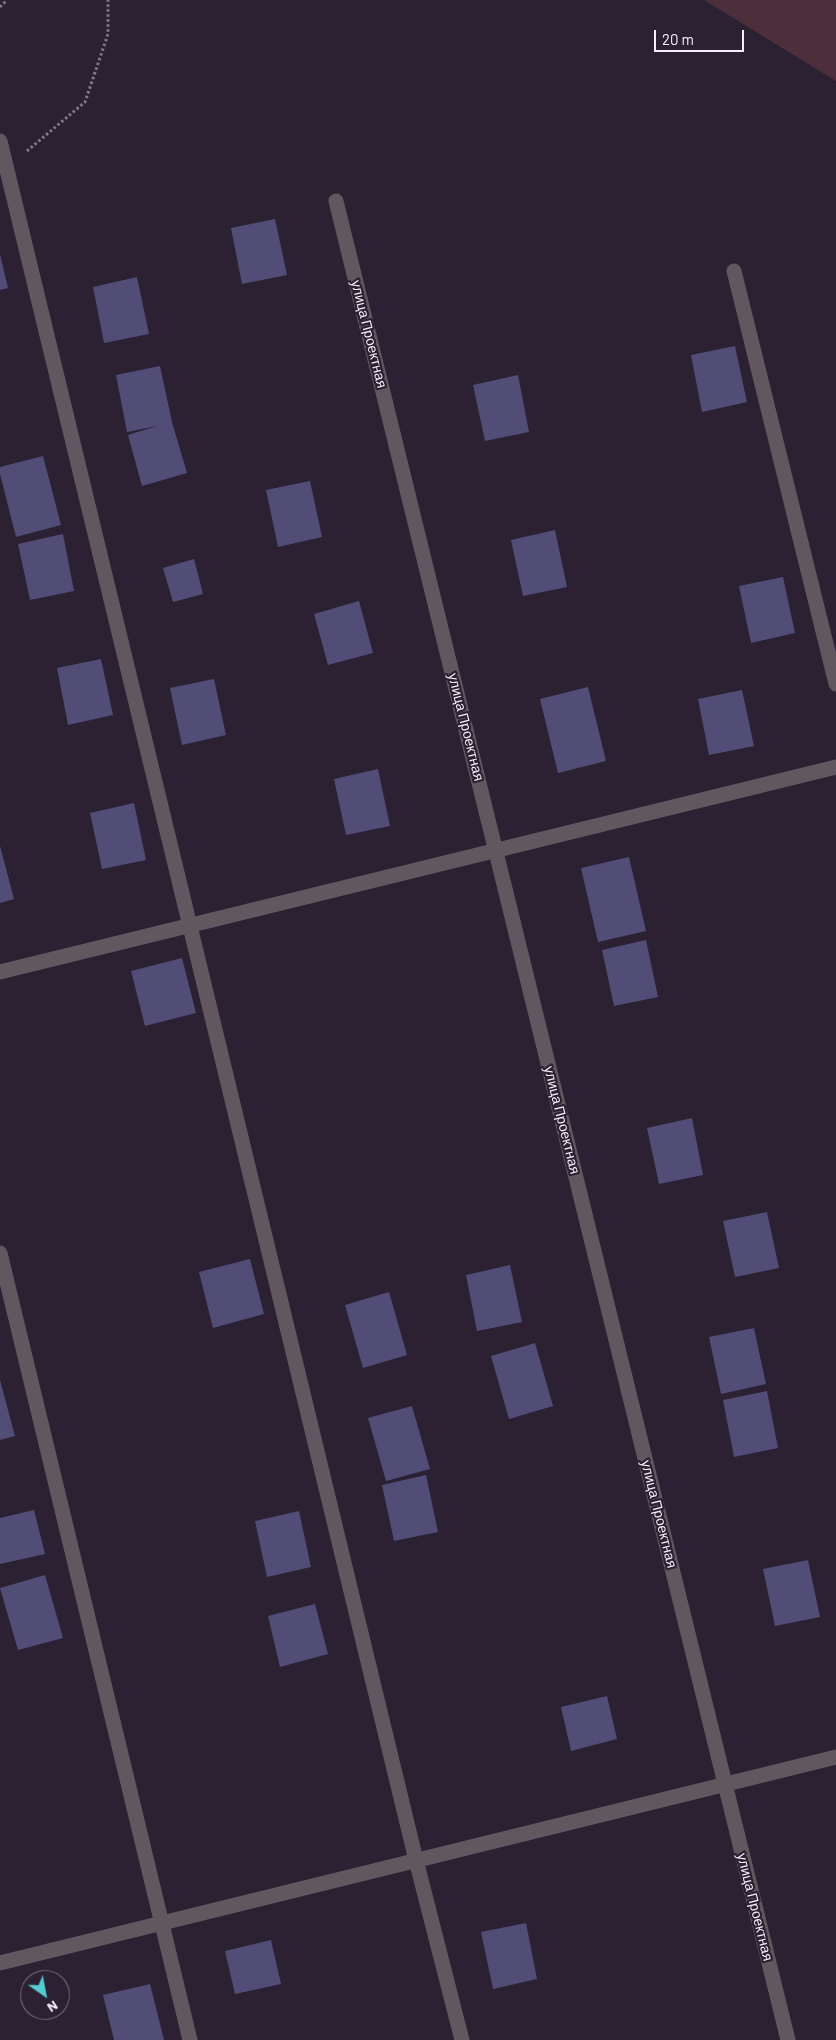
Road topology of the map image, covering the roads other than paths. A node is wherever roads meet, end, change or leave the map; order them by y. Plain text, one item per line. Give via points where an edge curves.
1 (0, 141) edge
2 (336, 201) dead end
3 (734, 272) dead end
4 (836, 684) edge
5 (836, 766) edge
6 (496, 850) junction
7 (190, 926) junction
8 (0, 972) edge
9 (0, 1254) edge
10 (836, 1757) edge
11 (725, 1784) junction
12 (416, 1860) junction
13 (162, 1923) junction
14 (0, 1963) edge
15 (190, 2040) edge
16 (462, 2040) edge
17 (788, 2040) edge

1 - 7 street
2 - 6 street, улица Проектная
3 - 4 street
5 - 6 street
6 - 7 street
6 - 11 street, улица Проектная
7 - 8 street
7 - 12 street
9 - 13 street
10 - 11 street
11 - 12 street
11 - 17 street, улица Проектная
12 - 13 street
12 - 16 street
13 - 14 street
13 - 15 street

